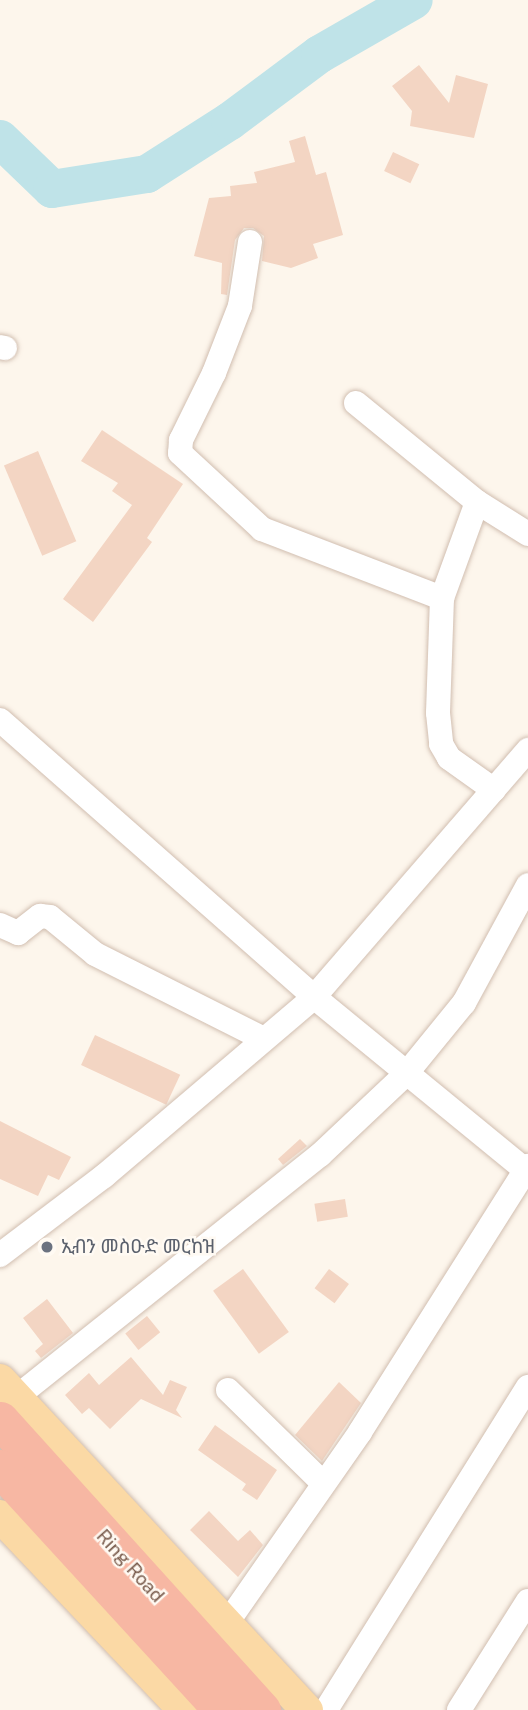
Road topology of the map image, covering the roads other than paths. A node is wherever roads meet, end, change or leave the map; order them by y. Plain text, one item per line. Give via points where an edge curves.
1 (250, 242) dead end
2 (356, 403) dead end
3 (477, 502) junction
4 (528, 534) edge
5 (442, 598) junction
6 (0, 720) edge
7 (528, 750) edge
8 (494, 790) junction
9 (528, 885) edge
10 (0, 925) edge
11 (314, 996) junction
12 (264, 1039) junction
13 (406, 1074) junction
14 (527, 1169) edge
15 (0, 1255) edge
16 (528, 1387) edge
17 (228, 1390) dead end
18 (6, 1399) edge
19 (0, 1468) edge
20 (322, 1482) junction
21 (0, 1516) edge
22 (528, 1601) edge
23 (227, 1623) junction
24 (182, 1709) edge
25 (222, 1710) edge
26 (262, 1710) edge
27 (307, 1710) edge
28 (326, 1710) edge
29 (459, 1710) edge

1 - 5 street via 240,306 180,453 262,529
2 - 3 street
3 - 4 street
3 - 5 street
5 - 8 street via 441,744 449,758
6 - 11 street
7 - 8 street
8 - 11 street
9 - 13 street via 464,1003
10 - 12 street via 18,933 40,916 50,917 95,954
11 - 12 street
11 - 13 street
12 - 15 street via 104,1176
13 - 14 street
13 - 18 street via 320,1155
14 - 20 street via 360,1432
16 - 28 street
17 - 20 street
18 - 23 main road
18 - 26 highway, Ring Road
19 - 25 highway, Ring Road
20 - 23 street
21 - 24 main road
22 - 29 street
23 - 27 main road

